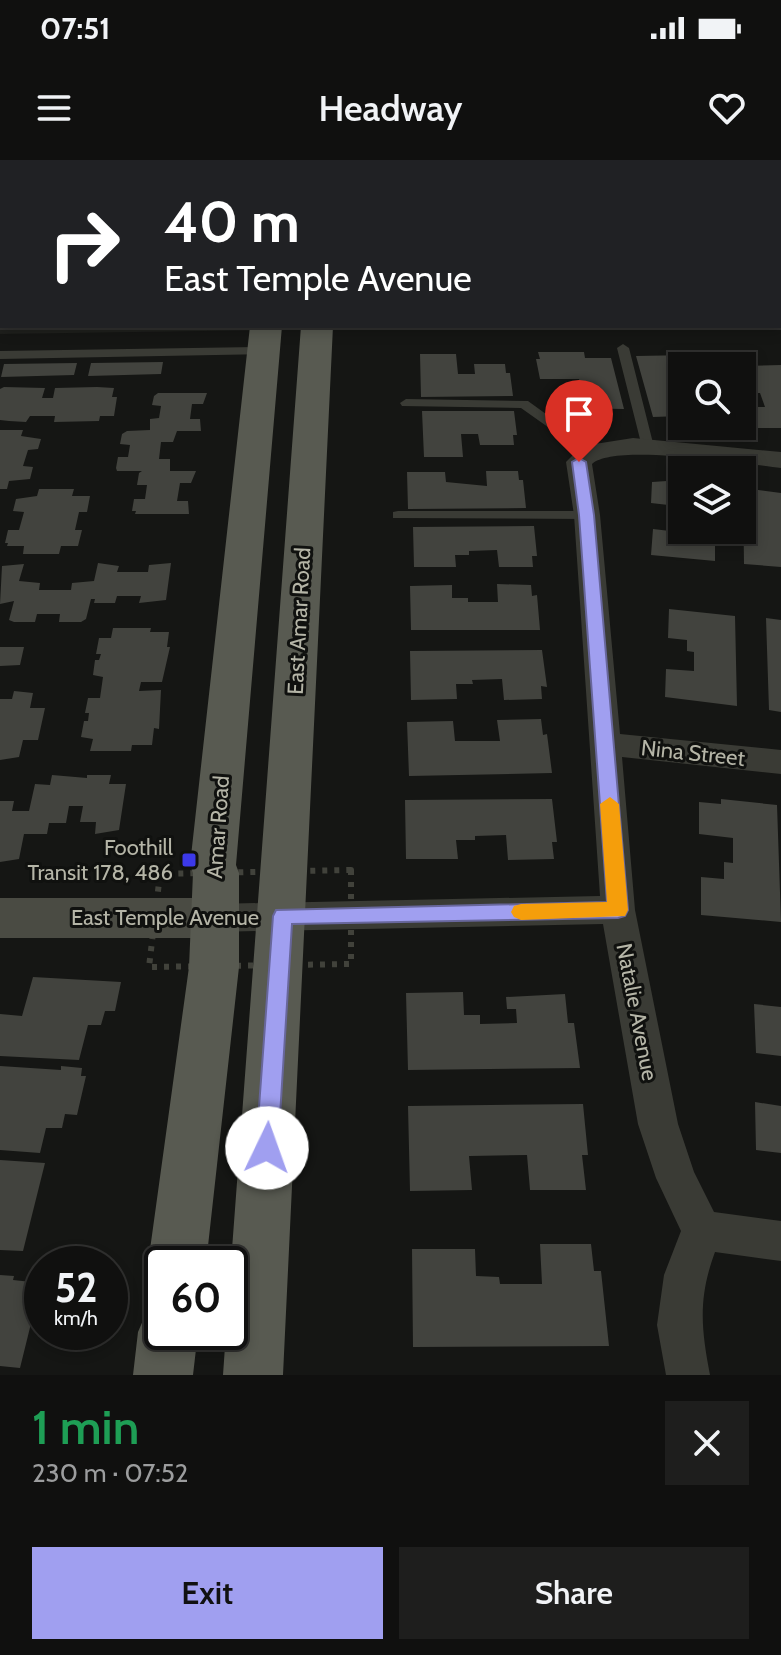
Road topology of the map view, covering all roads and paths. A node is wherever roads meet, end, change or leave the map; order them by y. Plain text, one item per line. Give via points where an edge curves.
1 (317, 328) edge
2 (265, 338) edge
3 (623, 348) dead end
4 (0, 355) edge
5 (406, 403) dead end
6 (648, 447) junction
7 (591, 451) junction
8 (781, 460) edge
9 (398, 515) dead end
10 (587, 515) junction
11 (605, 744) junction
12 (781, 762) edge
13 (618, 910) junction
14 (283, 916) junction
15 (0, 918) edge
16 (213, 918) junction
17 (702, 1230) junction
18 (781, 1241) edge
19 (179, 1246) edge
20 (166, 1350) edge
21 (163, 1375) edge
22 (253, 1375) edge
23 (688, 1375) edge

1 - 14 main road, East Amar Road
2 - 4 lane
2 - 16 main road, Amar Road via 213,865
3 - 6 lane
5 - 7 lane via 524,404
6 - 7 street
6 - 8 street
7 - 10 street, Natalie Avenue via 579,462
9 - 10 lane
10 - 11 street, Natalie Avenue
11 - 12 street, Nina Street
11 - 13 street, Natalie Avenue
13 - 14 street, East Temple Avenue
13 - 17 street, Natalie Avenue via 658,1124 676,1178
14 - 16 street, East Temple Avenue
14 - 22 main road
15 - 16 main road, East Temple Avenue
16 - 19 main road via 214,967
17 - 18 street
17 - 23 street via 685,1275 679,1325
20 - 21 main road

